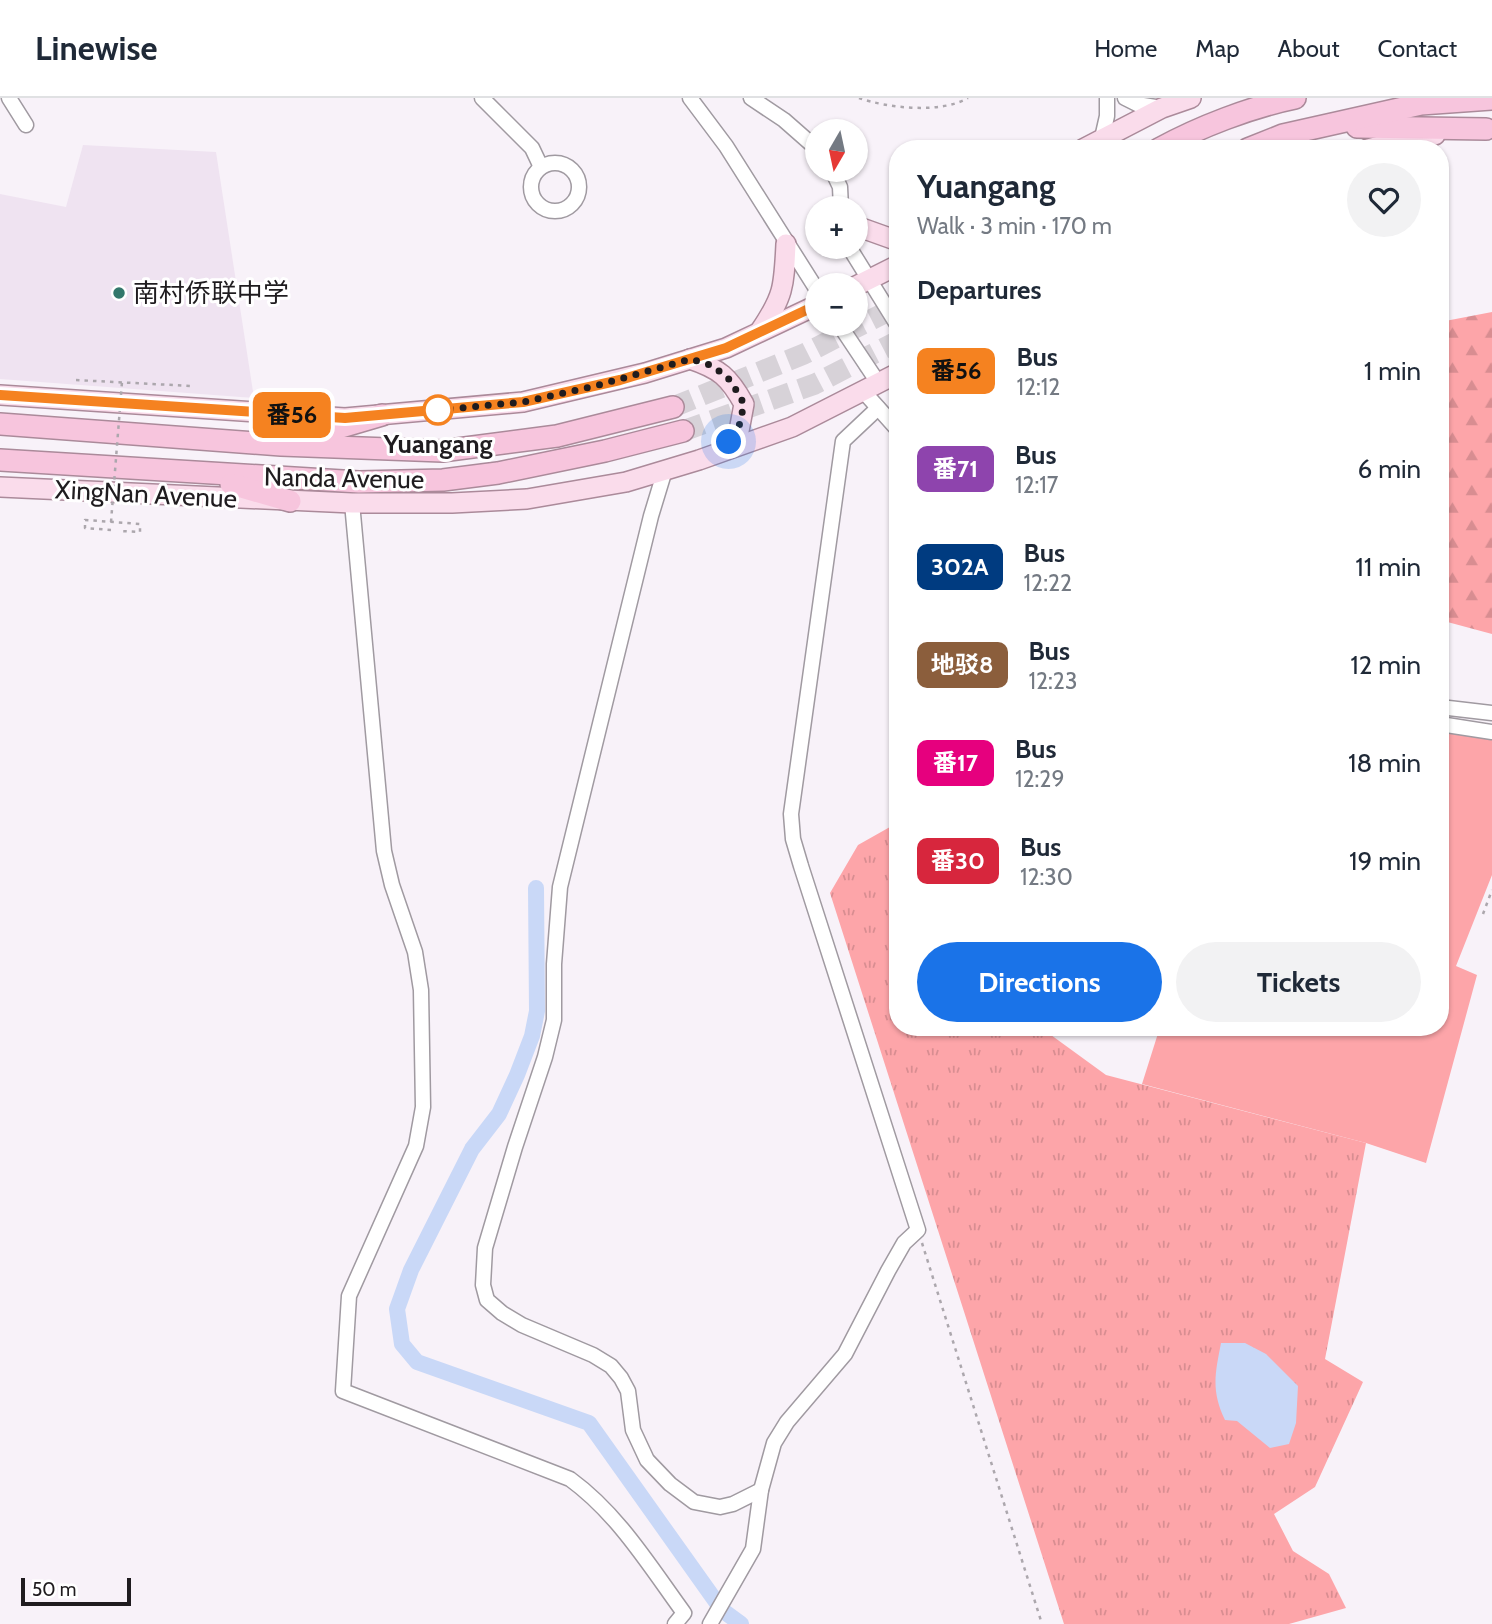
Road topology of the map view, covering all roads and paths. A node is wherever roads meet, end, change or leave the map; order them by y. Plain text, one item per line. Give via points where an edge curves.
1 (9, 98) edge
2 (482, 98) edge
3 (690, 98) edge
4 (751, 98) edge
5 (859, 98) edge
6 (877, 98) edge
7 (968, 98) edge
8 (1107, 98) edge
9 (1125, 98) edge
10 (1191, 98) edge
11 (1295, 98) edge
12 (1492, 99) edge
13 (875, 104) junction
14 (1162, 108) junction
15 (26, 125) dead end
16 (1324, 126) junction
17 (1489, 129) edge
18 (805, 138) edge
19 (1102, 138) junction
20 (1099, 140) edge
21 (1175, 140) edge
22 (1270, 140) edge
23 (1403, 140) edge
24 (541, 167) dead end
25 (868, 230) edge
26 (889, 238) edge
27 (786, 244) junction
28 (889, 270) edge
29 (806, 273) edge
30 (868, 280) edge
31 (868, 290) edge
32 (805, 311) edge
33 (889, 315) edge
34 (760, 332) junction
35 (845, 336) edge
36 (691, 359) junction
37 (889, 378) edge
38 (76, 380) dead end
39 (122, 382) junction
40 (191, 386) dead end
41 (871, 388) junction
42 (0, 395) edge
43 (673, 407) tunnel mouth
44 (878, 408) junction
45 (382, 415) junction
46 (889, 420) edge
47 (0, 425) edge
48 (683, 431) tunnel mouth
49 (281, 445) junction
50 (719, 453) junction
51 (0, 460) edge
52 (665, 470) junction
53 (189, 472) junction
54 (0, 488) edge
55 (290, 500) junction
56 (352, 503) junction
57 (111, 522) junction
58 (111, 530) dead end
59 (120, 531) dead end
60 (1449, 708) edge
61 (1492, 713) edge
62 (1449, 725) edge
63 (1492, 732) edge
64 (1492, 890) edge
65 (1483, 915) dead end
66 (918, 1230) junction
67 (761, 1490) junction
68 (675, 1624) edge
69 (710, 1624) edge
70 (1042, 1624) edge

1 - 15 street
2 - 24 street via 532,148
3 - 27 street via 726,146
4 - 18 street
5 - 13 path
6 - 13 path
7 - 13 path via 957,105 911,108
8 - 19 street
9 - 14 street
10 - 14 main road
11 - 21 highway
12 - 16 highway via 1421,104
14 - 19 main road
16 - 17 highway
16 - 22 highway
17 - 23 main road
19 - 20 main road
25 - 26 main road
27 - 29 street
27 - 34 main road via 785,281 778,305
28 - 30 main road
31 - 33 street
32 - 34 main road
34 - 36 main road
35 - 41 street
36 - 45 main road via 523,402
36 - 50 main road via 713,366 731,381 744,404 738,431
37 - 41 main road, XingNan Avenue
38 - 39 path
39 - 40 path
39 - 57 path, bridge
41 - 44 street
41 - 50 main road, XingNan Avenue via 792,427
42 - 45 main road via 345,418
43 - 49 highway, Nanda Avenue via 557,436 442,451
44 - 46 street
44 - 66 street via 843,441 791,814 801,866
45 - 49 highway
47 - 49 highway, Nanda Avenue
48 - 53 highway, Nanda Avenue via 499,473 443,480 359,482
50 - 52 main road, XingNan Avenue
51 - 53 highway, Nanda Avenue
52 - 56 main road, XingNan Avenue via 626,482 527,499
52 - 67 street via 560,887 554,1020 485,1248 482,1285 487,1300 522,1325 611,1366 628,1391 633,1430 647,1460 670,1485 694,1502 720,1507
53 - 55 highway
54 - 55 main road, XingNan Avenue
55 - 56 main road, XingNan Avenue
56 - 68 street via 384,851 415,952 421,990 423,1107 416,1146 349,1296 343,1391 570,1479 610,1512 684,1613
57 - 58 path via 85,520 85,528
57 - 59 path via 140,524 140,532
60 - 61 street
62 - 63 street
64 - 65 path
66 - 67 street via 904,1243 845,1354 774,1443
66 - 70 path
67 - 69 street via 753,1549

